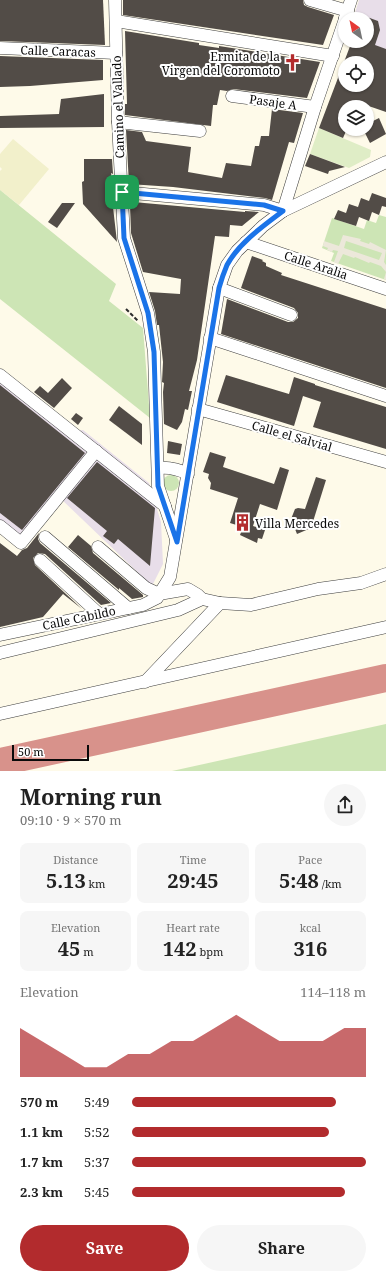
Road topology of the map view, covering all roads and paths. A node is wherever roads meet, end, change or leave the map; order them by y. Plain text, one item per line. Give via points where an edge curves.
1 (116, 0) edge
2 (310, 0) edge
3 (347, 12) edge
4 (116, 22) junction
5 (338, 40) edge
6 (0, 48) edge
7 (116, 53) junction
8 (333, 56) junction
9 (232, 96) dead end
10 (315, 107) junction
11 (118, 122) junction
12 (200, 131) dead end
13 (386, 162) edge
14 (122, 192) junction
15 (283, 211) junction
16 (246, 242) junction
17 (219, 288) junction
18 (386, 289) edge
19 (291, 315) dead end
20 (210, 338) junction
21 (0, 375) edge
22 (386, 396) edge
23 (198, 410) junction
24 (96, 451) junction
25 (386, 462) edge
26 (159, 468) junction
27 (188, 474) junction
28 (158, 486) junction
29 (145, 489) junction
30 (185, 492) junction
31 (165, 506) junction
32 (0, 526) edge
33 (45, 537) dead end
34 (177, 542) junction
35 (98, 547) dead end
36 (40, 560) dead end
37 (386, 574) edge
38 (158, 596) junction
39 (202, 599) junction
40 (220, 603) junction
41 (128, 608) junction
42 (98, 613) junction
43 (386, 627) edge
44 (0, 635) edge
45 (0, 653) edge
46 (145, 682) junction
47 (0, 714) edge

1 - 4 street, Camino el Vallado
2 - 3 street
4 - 7 street, Camino el Vallado
4 - 8 street
5 - 8 street
6 - 7 street, Calle Caracas
7 - 11 street, Camino el Vallado
8 - 10 street
9 - 10 street, Pasaje A
10 - 15 street
11 - 12 street
11 - 14 street, Camino el Vallado
13 - 15 street
14 - 15 street via 264,205
14 - 26 street, Camino el Vallado via 124,238 148,313 154,352
15 - 16 street
16 - 17 street via 227,265
16 - 18 street, Calle Aralia
17 - 19 street
17 - 20 street
20 - 22 street
20 - 23 street
21 - 24 street
23 - 25 street, Calle el Salvial
23 - 27 street
24 - 29 street
24 - 32 street via 21,543
26 - 27 street via 168,467
26 - 28 street, Camino el Vallado
27 - 30 street
28 - 29 street
28 - 30 street via 169,496
28 - 31 street, Camino el Vallado
29 - 31 street
30 - 34 street
31 - 34 street, Camino el Vallado
33 - 41 street
34 - 38 street via 170,577
35 - 38 street
36 - 42 street
37 - 40 street, Calle Cabildo via 361,583 318,589 251,605
38 - 39 street, Calle Cabildo via 188,589
38 - 41 street, Calle Cabildo via 143,605
39 - 40 street, Calle Cabildo
39 - 45 street via 178,610
40 - 46 street
41 - 42 street, Calle Cabildo
42 - 44 street, Calle Cabildo
43 - 46 street
46 - 47 street

